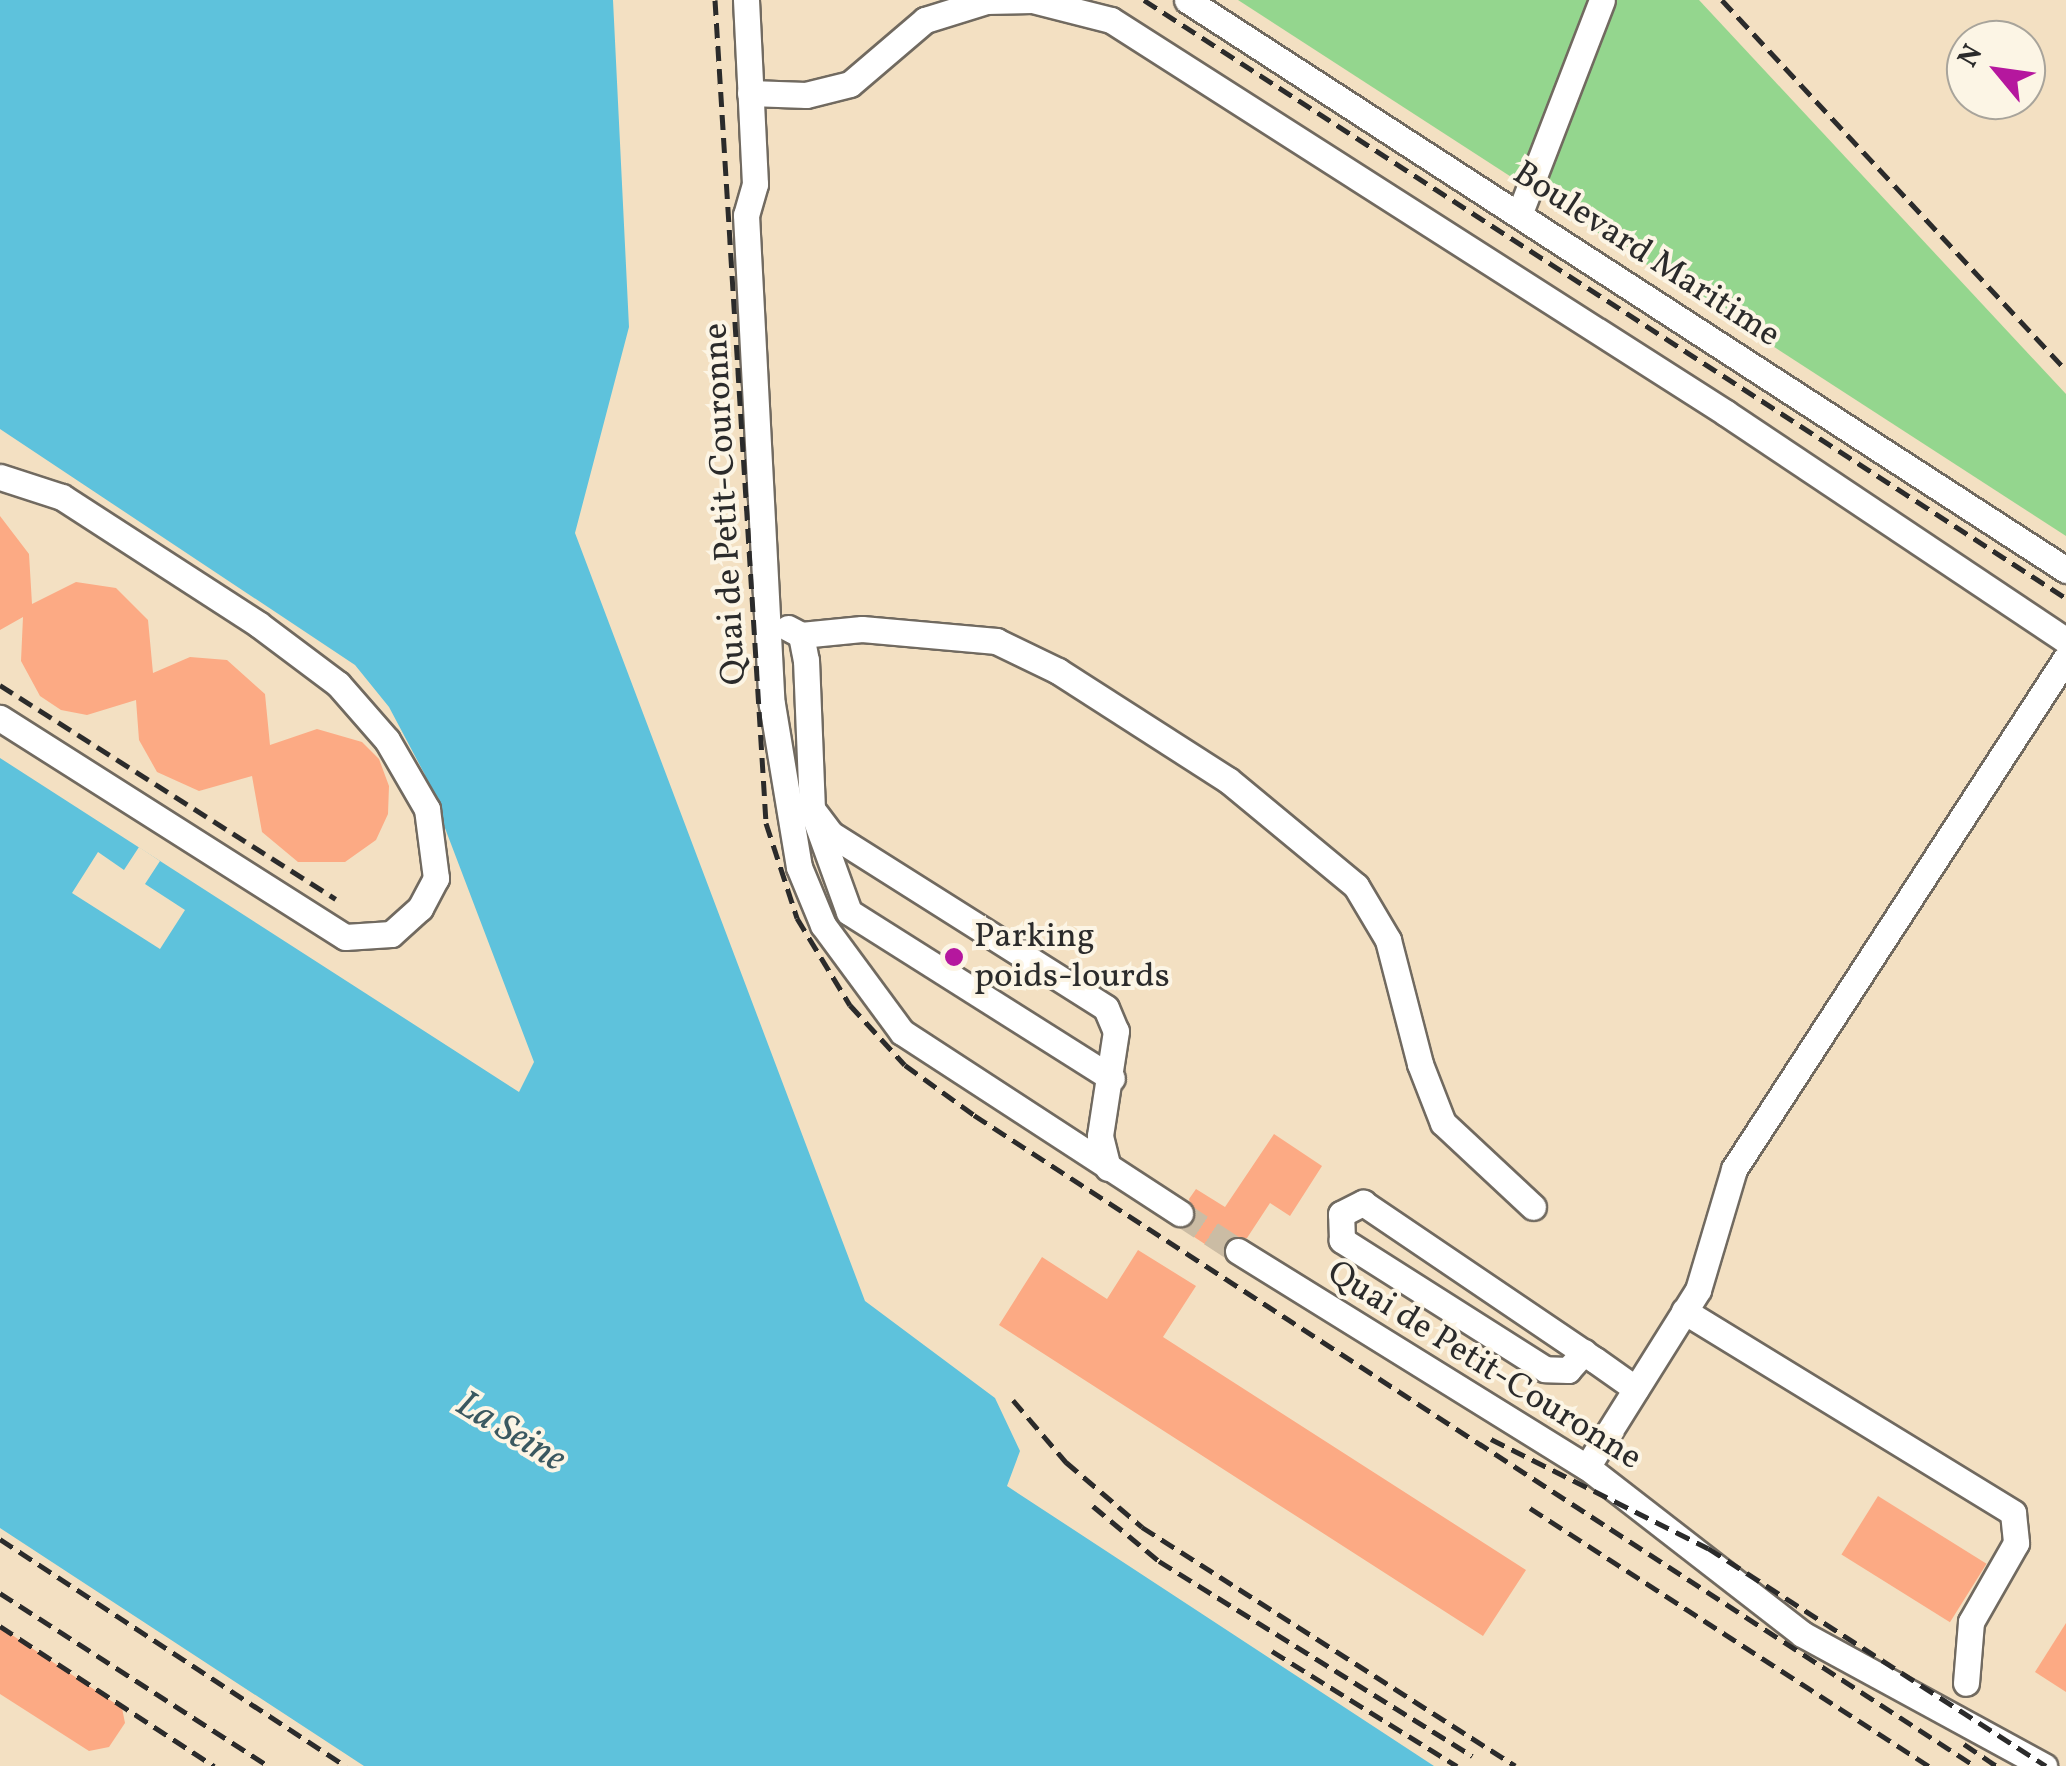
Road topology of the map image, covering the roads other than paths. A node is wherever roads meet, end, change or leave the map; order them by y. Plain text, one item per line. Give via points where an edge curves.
1 (746, 0) edge
2 (1187, 0) edge
3 (1602, 0) edge
4 (750, 93) junction
5 (1519, 214) junction
6 (0, 477) edge
7 (2066, 570) edge
8 (789, 636) junction
9 (2066, 641) edge
10 (2066, 658) edge
11 (0, 718) edge
12 (800, 814) junction
13 (1112, 1078) junction
14 (1108, 1168) junction
15 (1533, 1208) dead end
16 (1180, 1213) tunnel mouth
17 (1238, 1252) tunnel mouth
18 (1684, 1312) junction
19 (1584, 1352) junction
20 (1636, 1389) junction
21 (1587, 1466) junction
22 (1966, 1684) dead end
23 (2044, 1766) edge

1 - 4 street, Quai de Petit-Couronne
2 - 5 street, Boulevard Maritime
3 - 5 street
4 - 8 street, Quai de Petit-Couronne via 755,184 746,215
4 - 9 street via 806,95 850,84 926,20 986,1 1032,0 1111,20 1710,403
5 - 7 street, Boulevard Maritime
6 - 11 street via 62,497 338,684 387,740 427,809 436,878 420,908 391,934 344,936
8 - 12 street, Quai de Petit-Couronne
8 - 12 street
8 - 15 street via 862,629 996,641 1058,671 1228,780 1356,886 1388,940 1420,1064 1443,1122
10 - 18 street via 1734,1169 1698,1290
12 - 13 street via 849,912
12 - 13 street via 1106,1008 1116,1031
12 - 14 street, Quai de Petit-Couronne via 799,867 823,925 902,1032
13 - 14 street via 1100,1136
14 - 16 street, Quai de Petit-Couronne
17 - 21 street, Quai de Petit-Couronne
18 - 20 street
18 - 22 street via 2014,1513 2016,1543 1971,1622
19 - 19 street via 1363,1202 1341,1214 1342,1240 1545,1369 1568,1370
19 - 20 street
20 - 21 street
21 - 23 street, Quai de Petit-Couronne via 1802,1634

